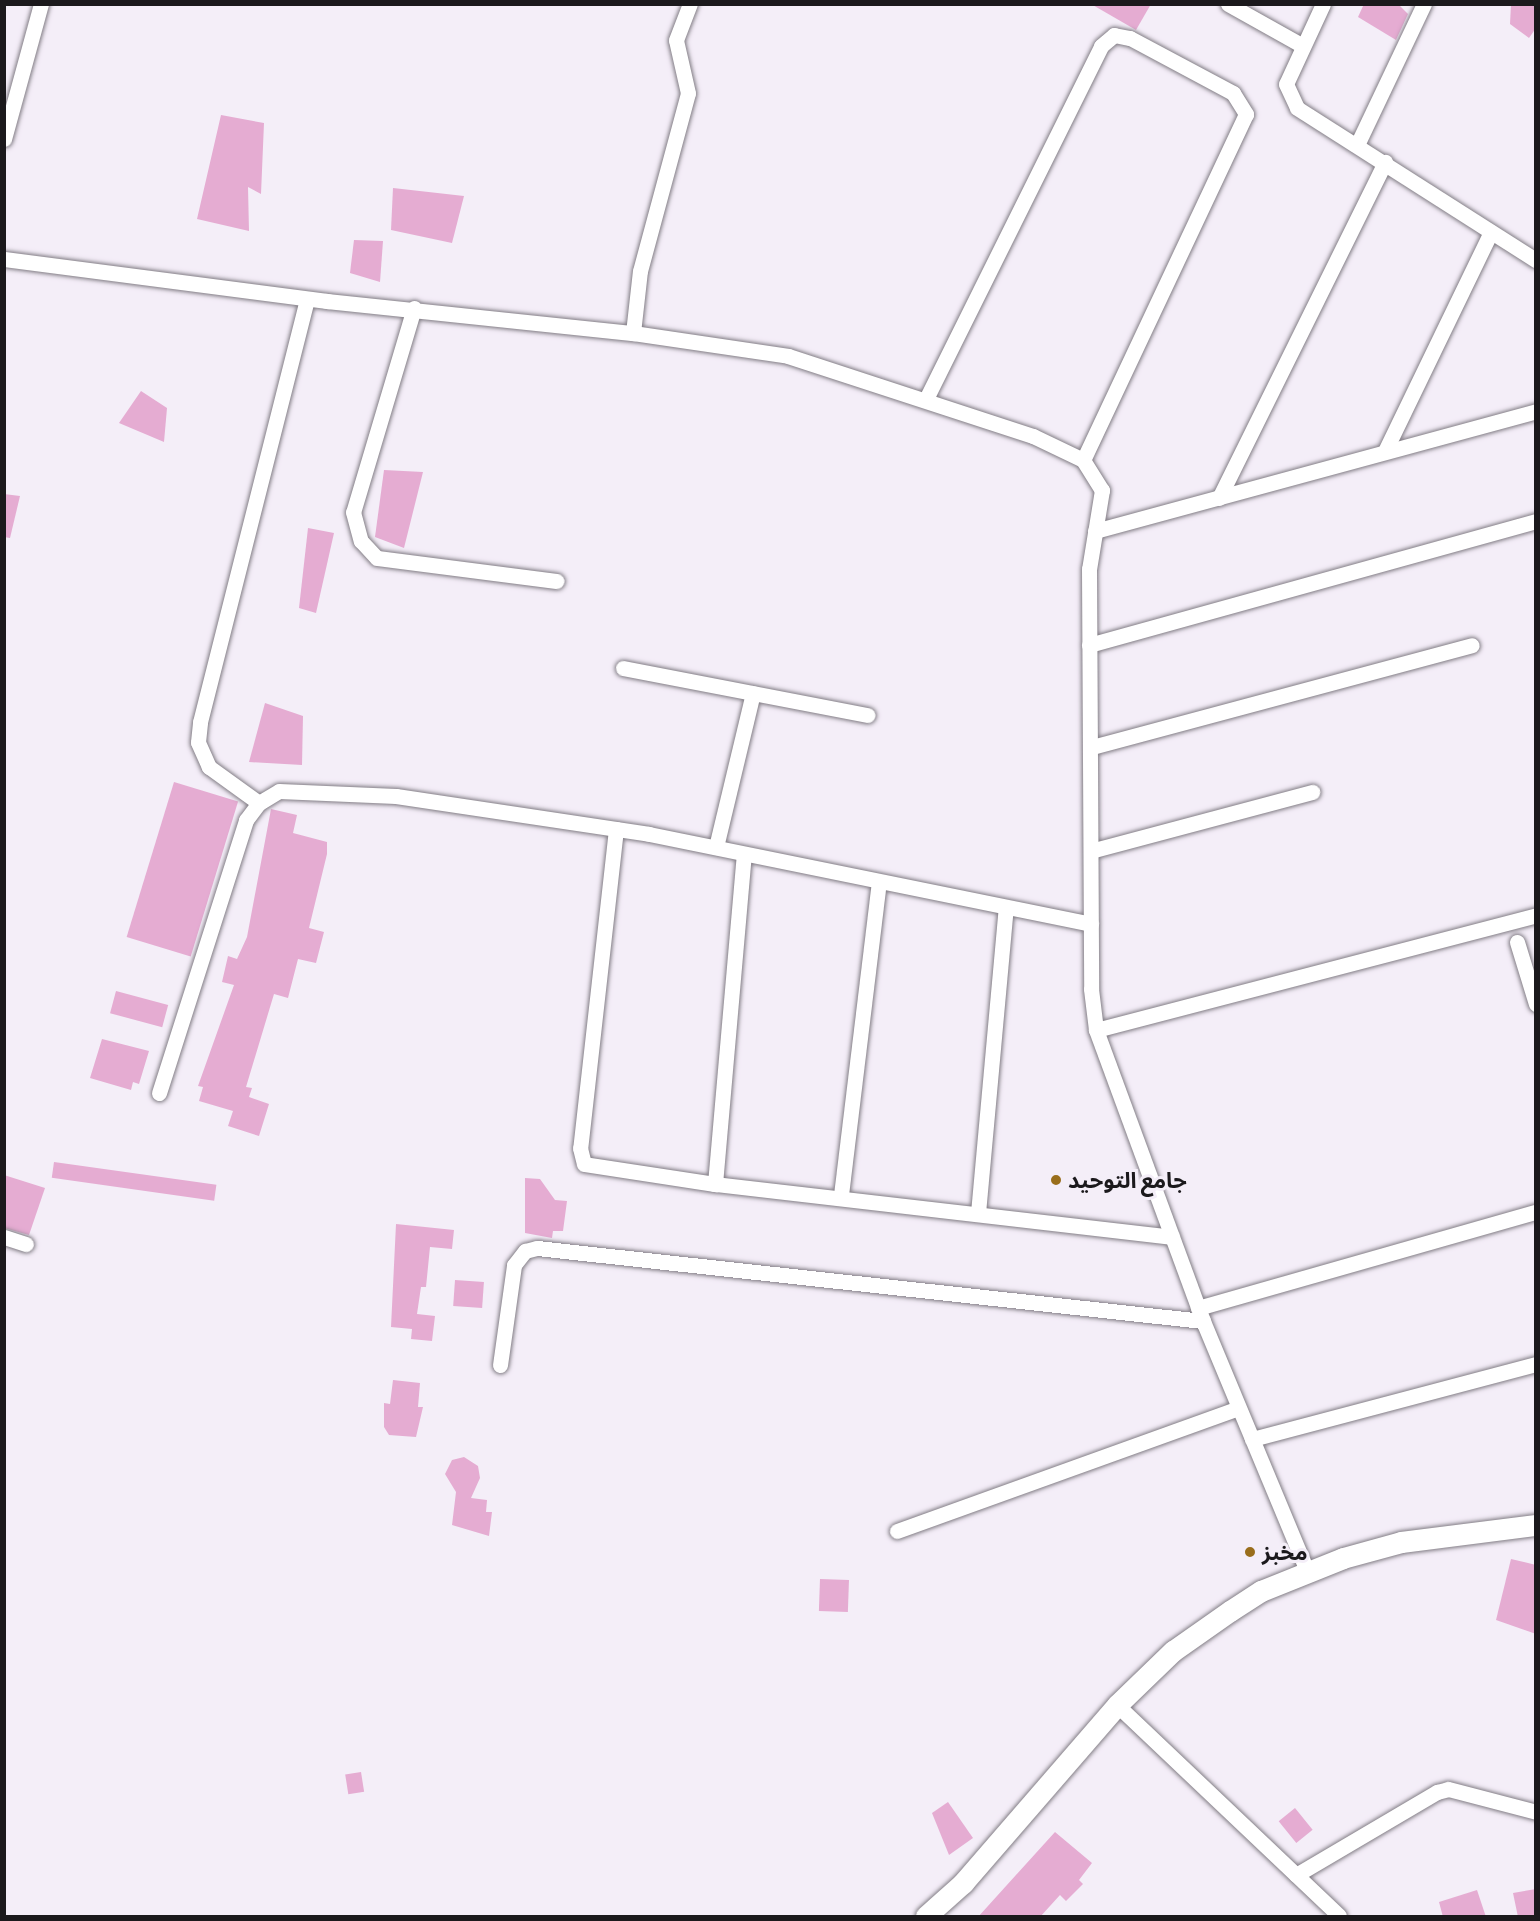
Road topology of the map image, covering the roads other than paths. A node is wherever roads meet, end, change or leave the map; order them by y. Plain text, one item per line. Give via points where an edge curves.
1 (41, 4) edge
2 (690, 4) edge
3 (1228, 4) edge
4 (1323, 4) edge
5 (1424, 4) edge
6 (1303, 46) junction
7 (4, 138) edge
8 (1357, 145) junction
9 (1385, 162) junction
10 (1491, 232) junction
11 (4, 259) edge
12 (1536, 260) edge
13 (307, 299) junction
14 (414, 308) junction
15 (633, 333) junction
16 (926, 399) junction
17 (1536, 411) edge
18 (1386, 449) junction
19 (1083, 460) junction
20 (1219, 498) junction
21 (1536, 521) edge
22 (1095, 531) junction
23 (557, 581) dead end
24 (1089, 645) junction
25 (1472, 645) dead end
26 (623, 668) dead end
27 (753, 693) junction
28 (868, 715) dead end
29 (1092, 747) junction
30 (1312, 792) dead end
31 (259, 803) junction
32 (616, 829) junction
33 (716, 847) junction
34 (1094, 850) junction
35 (744, 855) junction
36 (879, 882) junction
37 (1006, 908) junction
38 (1536, 915) edge
39 (1091, 924) junction
40 (1517, 942) dead end
41 (1534, 996) edge
42 (1096, 1030) junction
43 (159, 1093) dead end
44 (715, 1184) junction
45 (841, 1195) junction
46 (978, 1212) junction
47 (1536, 1212) edge
48 (4, 1237) edge
49 (1172, 1237) junction
50 (26, 1244) dead end
51 (1201, 1315) junction
52 (1536, 1364) edge
53 (500, 1365) dead end
54 (1239, 1408) junction
55 (1252, 1439) junction
56 (1536, 1525) edge
57 (897, 1531) dead end
58 (1307, 1571) junction
59 (1117, 1705) junction
60 (1536, 1812) edge
61 (1296, 1875) junction
62 (926, 1917) edge
63 (1339, 1917) edge

1 - 7 street
2 - 15 street via 676,40 688,93 640,271
3 - 6 street
4 - 6 street
5 - 8 street
6 - 8 street via 1286,84 1290,99
8 - 9 street
9 - 10 street
9 - 20 street
10 - 12 street
10 - 18 street
11 - 13 street
13 - 14 street
13 - 31 street via 198,742 209,767
14 - 15 street
14 - 23 street via 353,512 361,541 377,558
15 - 16 street via 788,356
16 - 19 street via 1033,436
16 - 19 street via 1101,46 1114,36 1130,38 1233,93 1246,114
17 - 18 street
18 - 20 street
19 - 22 street via 1102,490
20 - 22 street
21 - 24 street
22 - 24 street
24 - 29 street
25 - 29 street
26 - 27 street
27 - 28 street
27 - 33 street
29 - 34 street
30 - 34 street
31 - 32 street via 279,791 396,796
31 - 43 street via 246,820
32 - 33 street
32 - 44 street via 580,1156 590,1168
33 - 35 street
34 - 39 street
35 - 36 street
35 - 44 street
36 - 37 street
36 - 45 street
37 - 39 street
37 - 46 street
38 - 42 street
39 - 42 street
40 - 41 street
42 - 49 street
44 - 45 street
45 - 46 street
46 - 49 street
47 - 51 street
48 - 50 street
49 - 51 street
51 - 53 street via 537,1248 525,1251 514,1265
51 - 54 street
52 - 55 street
54 - 55 street
54 - 57 street
55 - 58 street
56 - 58 street via 1401,1542
58 - 59 street via 1230,1611 1173,1652
59 - 61 street
59 - 62 street via 963,1883
60 - 61 street via 1448,1789
61 - 63 street

